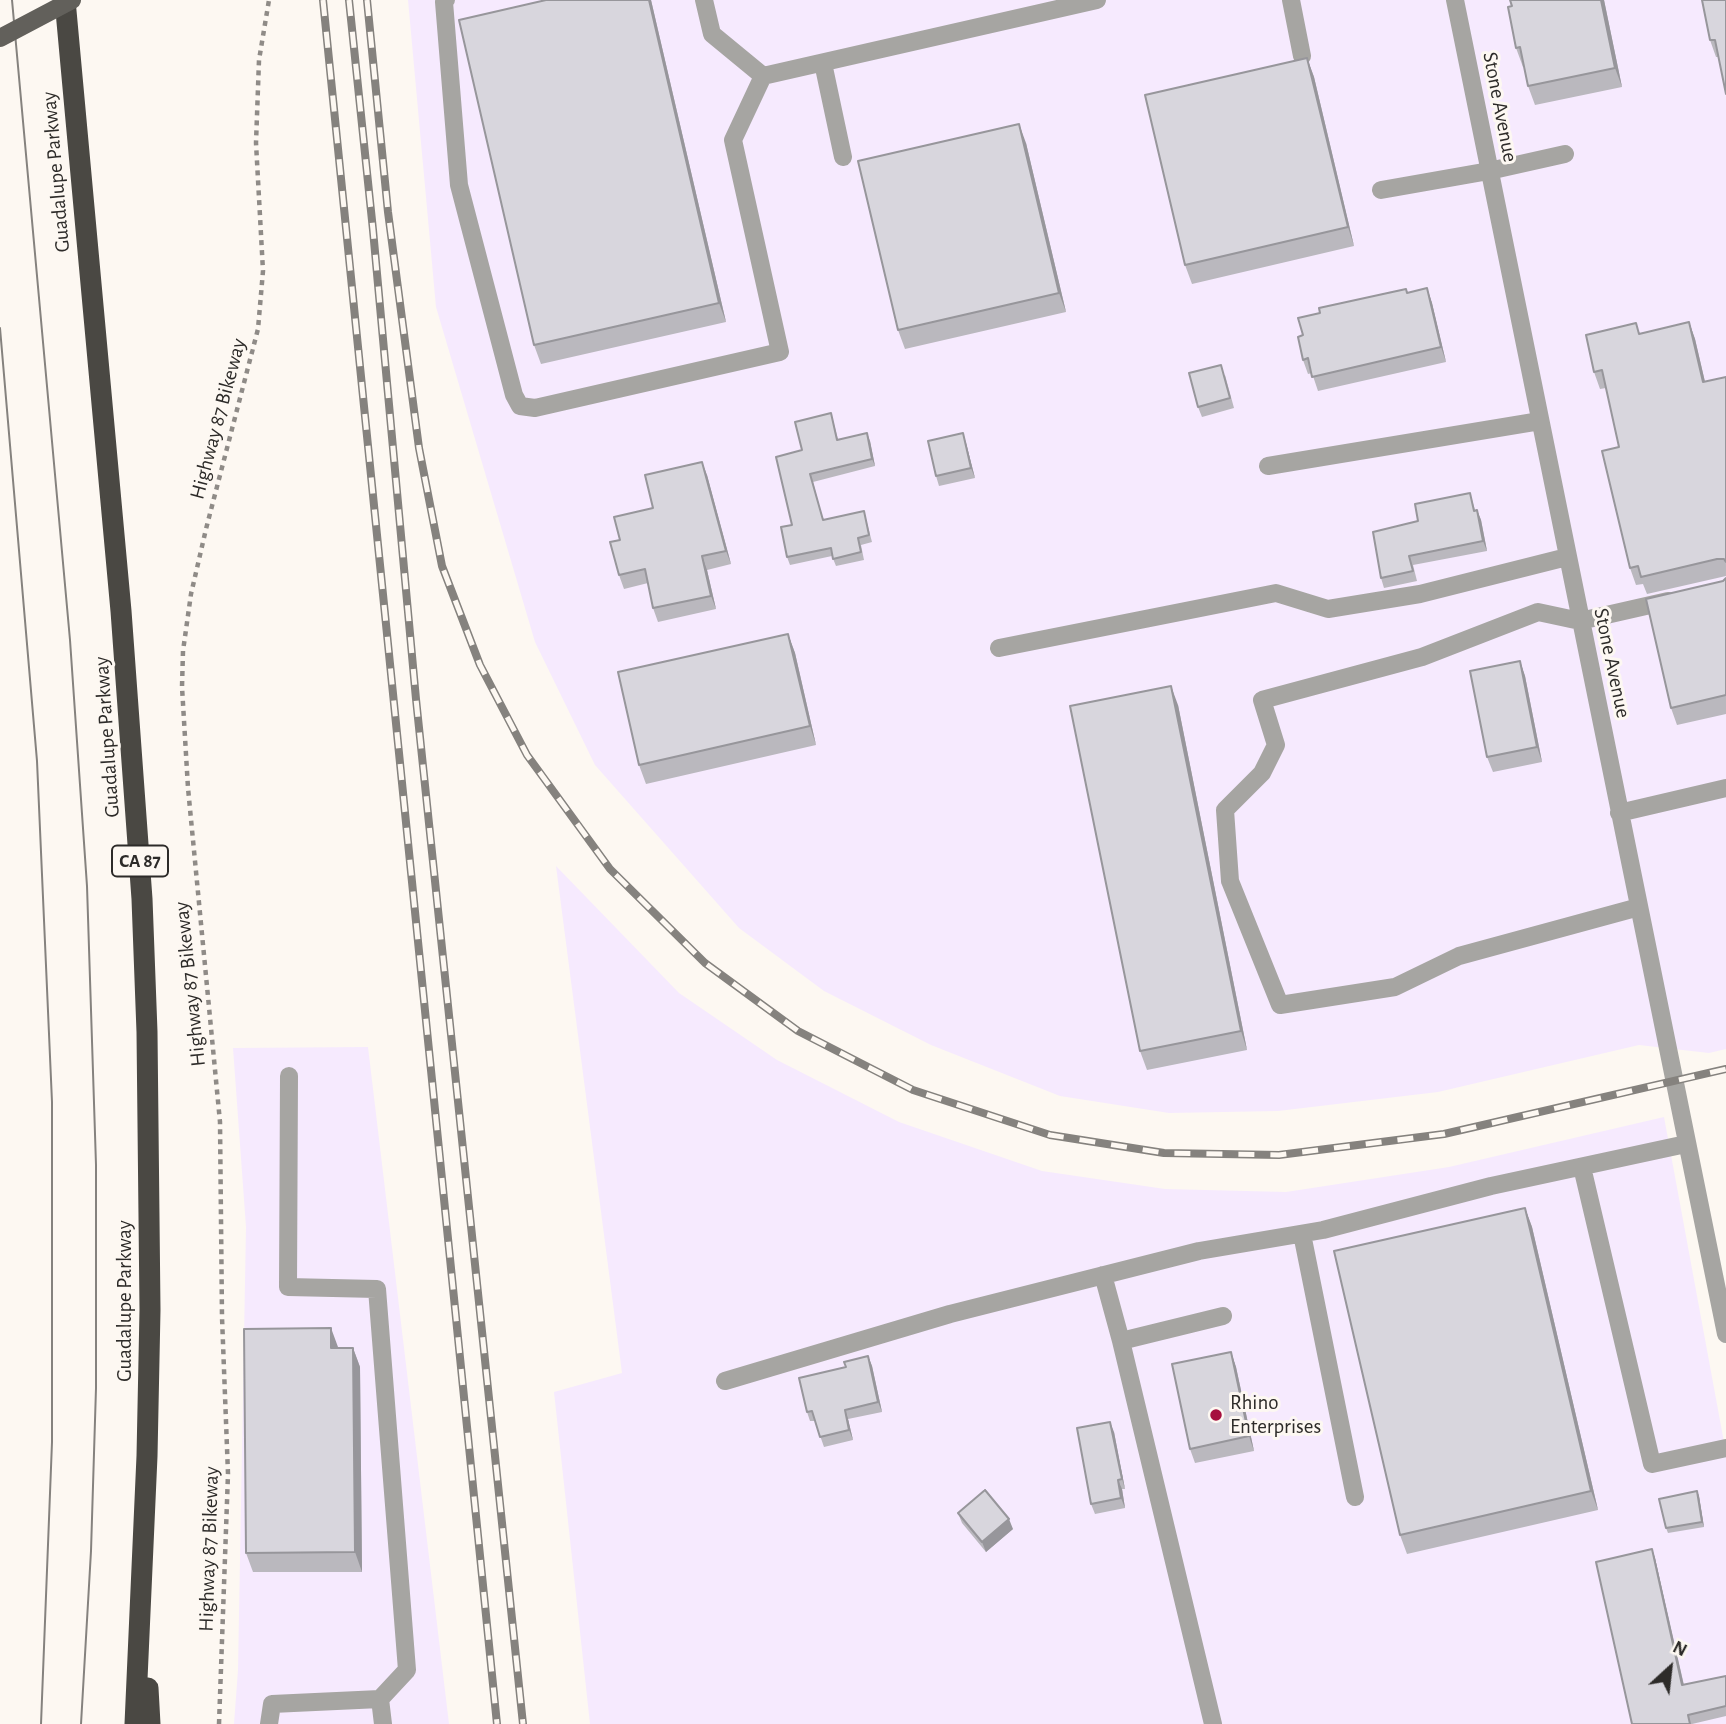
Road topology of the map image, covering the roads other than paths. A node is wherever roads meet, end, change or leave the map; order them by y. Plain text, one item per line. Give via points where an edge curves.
1 (65, 0) edge
2 (72, 0) edge
3 (446, 0) edge
4 (704, 0) edge
5 (1097, 0) edge
6 (1291, 0) edge
7 (1455, 0) edge
8 (0, 38) edge
9 (1302, 56) edge
10 (823, 63) junction
11 (762, 76) junction
12 (1565, 154) dead end
13 (843, 158) dead end
14 (1489, 171) junction
15 (1381, 190) dead end
16 (1540, 421) junction
17 (1268, 466) dead end
18 (1567, 557) junction
19 (1689, 596) edge
20 (1580, 621) junction
21 (999, 648) dead end
22 (1726, 788) edge
23 (1619, 813) junction
24 (1639, 907) junction
25 (289, 1076) dead end
26 (1686, 1144) junction
27 (1582, 1167) junction
28 (1302, 1234) junction
29 (1103, 1275) junction
30 (1223, 1316) dead end
31 (1726, 1334) edge
32 (1121, 1341) junction
33 (725, 1381) dead end
34 (1726, 1448) edge
35 (1355, 1497) dead end
36 (141, 1601) junction
37 (380, 1699) junction
38 (135, 1724) edge
39 (150, 1724) edge
40 (269, 1724) edge
41 (383, 1724) edge
42 (1213, 1724) edge

1 - 36 highway, Guadalupe Parkway / CA 87 via 121,611 142,899 150,1310
2 - 8 main road, bridge
3 - 11 street via 459,185 520,406 535,408 780,352 733,140
4 - 11 street via 712,34
5 - 10 street
6 - 9 street
7 - 14 street, Stone Avenue
10 - 11 street
10 - 13 street
12 - 14 street
14 - 15 street
14 - 16 street, Stone Avenue
16 - 17 street
16 - 18 street, Stone Avenue
18 - 20 street, Stone Avenue
18 - 21 street via 1420,594 1328,609 1276,593
19 - 20 street
20 - 23 street, Stone Avenue
20 - 24 street via 1538,612 1422,657 1262,700 1276,745 1262,773 1225,810 1230,881 1280,1004 1395,987 1459,956
22 - 23 street
23 - 24 street, Stone Avenue
24 - 26 street, Stone Avenue
25 - 37 street via 288,1287 377,1289 407,1670
26 - 27 street
26 - 31 street, Stone Avenue
27 - 28 street
27 - 34 street via 1652,1464
28 - 29 street via 1199,1251
28 - 35 street
29 - 32 street
29 - 33 street via 950,1314
30 - 32 street
32 - 42 street
36 - 38 highway, Guadalupe Parkway / CA 87
36 - 39 highway
37 - 40 street via 272,1704
37 - 41 street

